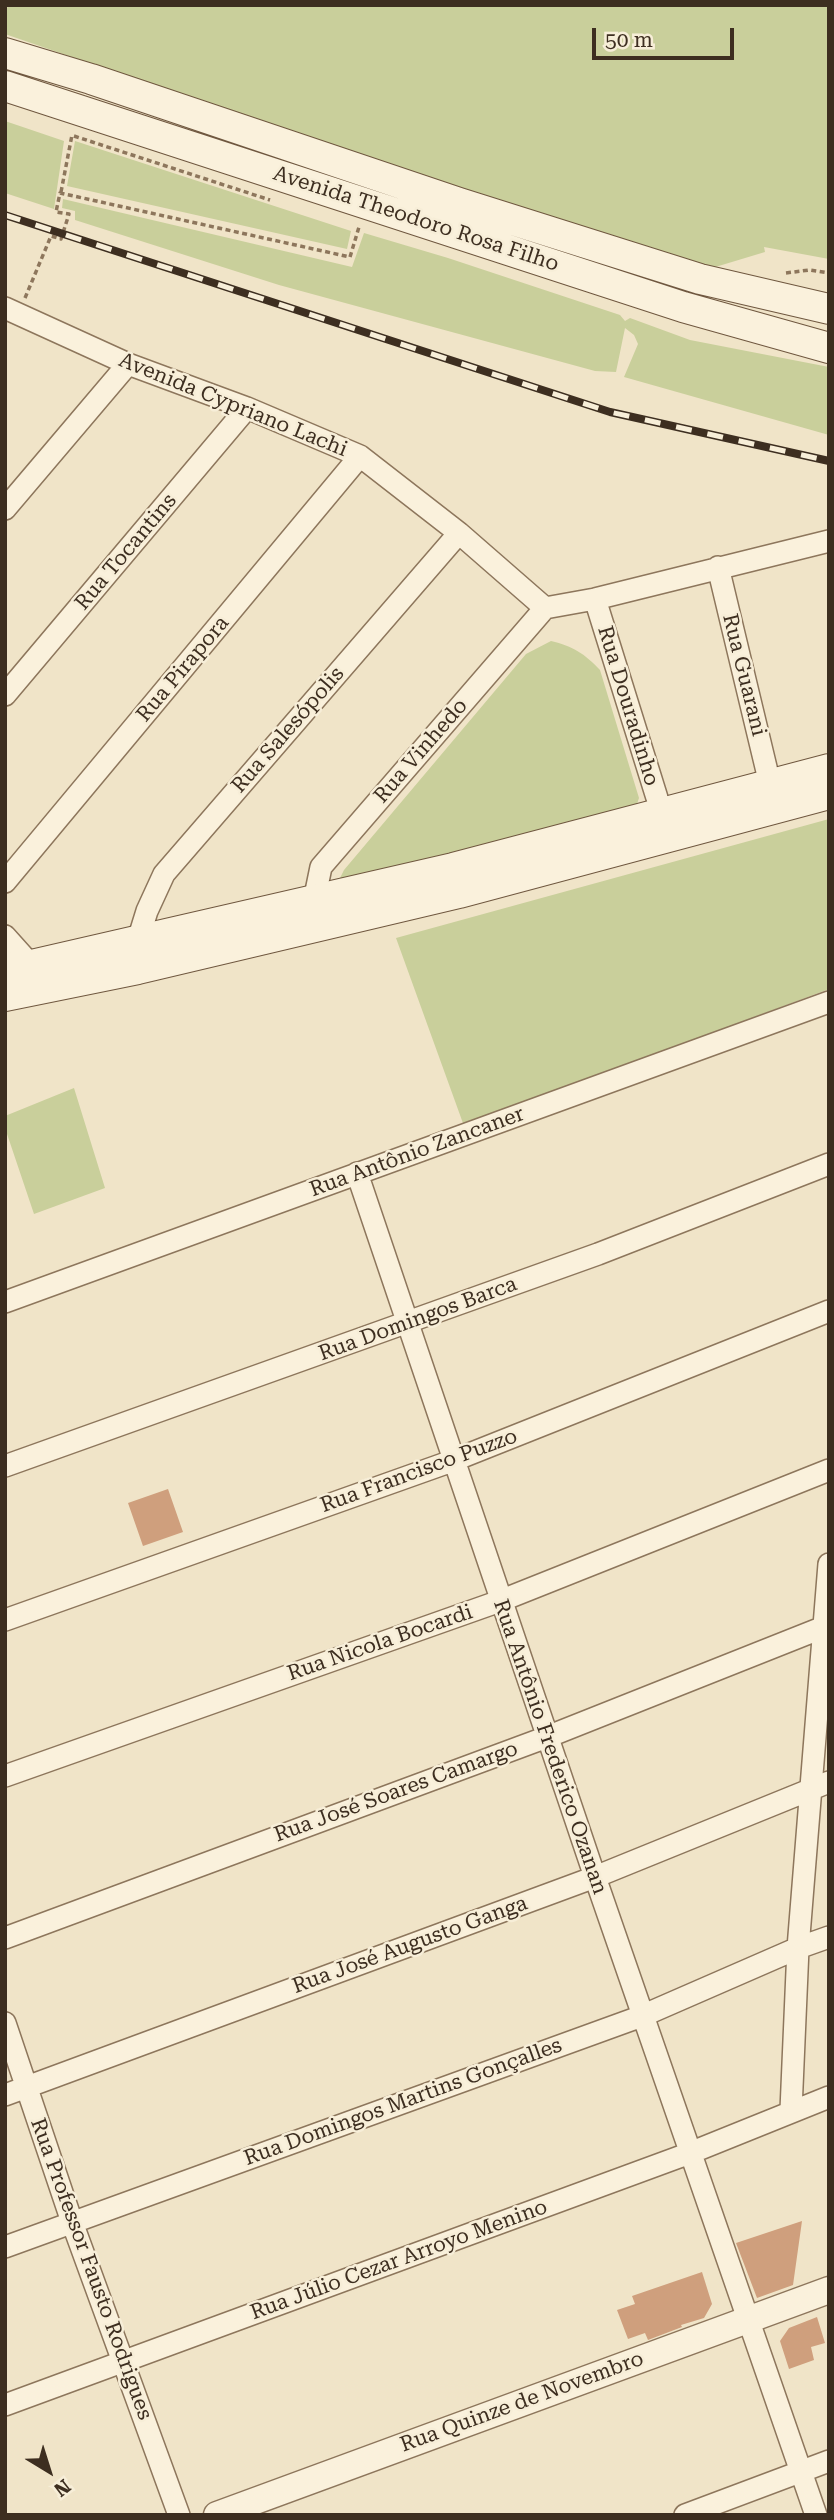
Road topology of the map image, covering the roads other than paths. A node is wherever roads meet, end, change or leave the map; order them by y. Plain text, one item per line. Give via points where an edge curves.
1 (5, 53) edge
2 (5, 86) edge
3 (454, 216) junction
4 (829, 309) edge
5 (10, 316) edge
6 (829, 348) edge
7 (128, 364) junction
8 (247, 408) junction
9 (360, 456) junction
10 (5, 509) edge
11 (459, 533) junction
12 (829, 541) edge
13 (718, 567) junction
14 (595, 599) junction
15 (545, 608) junction
16 (5, 695) edge
17 (829, 769) edge
18 (770, 784) junction
19 (829, 794) edge
20 (662, 814) junction
21 (456, 881) junction
22 (5, 882) edge
23 (314, 901) junction
24 (5, 936) edge
25 (138, 940) junction
26 (24, 975) edge
27 (5, 996) edge
28 (829, 1002) edge
29 (829, 1164) edge
30 (357, 1173) junction
31 (5, 1302) edge
32 (829, 1311) edge
33 (406, 1324) junction
34 (453, 1461) junction
35 (5, 1466) edge
36 (829, 1470) edge
37 (829, 1564) edge
38 (500, 1601) junction
39 (5, 1620) edge
40 (827, 1626) edge
41 (547, 1737) junction
42 (5, 1776) edge
43 (820, 1785) edge
44 (595, 1877) junction
45 (829, 1937) edge
46 (5, 1938) edge
47 (798, 1948) junction
48 (642, 2016) junction
49 (5, 2023) edge
50 (26, 2087) junction
51 (5, 2095) edge
52 (829, 2097) edge
53 (791, 2110) junction
54 (690, 2153) junction
55 (72, 2222) junction
56 (5, 2247) edge
57 (829, 2290) edge
58 (748, 2319) junction
59 (124, 2361) junction
60 (5, 2404) edge
61 (829, 2461) edge
62 (800, 2471) junction
63 (178, 2515) edge
64 (217, 2515) edge
65 (685, 2515) edge
66 (816, 2515) edge

1 - 3 main road, Avenida Theodoro Rosa Filho via 90,79
2 - 3 main road, Avenida Theodoro Rosa Filho
3 - 4 main road, Avenida Theodoro Rosa Filho
3 - 6 main road, Avenida Theodoro Rosa Filho via 683,307
5 - 7 street, Avenida Cypriano Lachi
7 - 8 street, Avenida Cypriano Lachi
7 - 10 street
8 - 9 street, Avenida Cypriano Lachi
8 - 16 street, Rua Tocantins
9 - 11 street, Avenida Cypriano Lachi
9 - 22 street, Rua Pirapora
11 - 15 street, Avenida Cypriano Lachi
11 - 25 street, Rua Salesópolis via 164,874
12 - 13 street
13 - 14 street
13 - 18 street, Rua Guarani
14 - 15 street
14 - 20 street, Rua Douradinho
15 - 23 street, Rua Vinhedo via 321,867
17 - 18 main road
18 - 20 main road
19 - 21 main road
20 - 21 main road
21 - 23 main road
21 - 26 main road
23 - 25 main road
24 - 26 street
25 - 26 main road
26 - 27 main road
28 - 30 street, Rua Antônio Zancaner
29 - 33 street, Rua Domingos Barca
30 - 31 street, Rua Antônio Zancaner
30 - 33 street, Rua Antônio Frederico Ozanan
32 - 34 street, Rua Francisco Puzzo
33 - 34 street, Rua Antônio Frederico Ozanan
33 - 35 street, Rua Domingos Barca
34 - 38 street, Rua Antônio Frederico Ozanan
34 - 39 street, Rua Francisco Puzzo
36 - 38 street, Rua Nicola Bocardi
37 - 40 street
38 - 41 street, Rua Antônio Frederico Ozanan
38 - 42 street, Rua Nicola Bocardi
40 - 41 street, Rua José Soares Camargo
40 - 43 street
41 - 44 street, Rua Antônio Frederico Ozanan
41 - 46 street, Rua José Soares Camargo
43 - 44 street, Rua José Augusto Ganga
43 - 47 street
44 - 48 street, Rua Antônio Frederico Ozanan
44 - 50 street, Rua José Augusto Ganga
45 - 47 street, Rua Domingos Martins Gonçalles
47 - 48 street, Rua Domingos Martins Gonçalles
47 - 53 street
48 - 54 street, Rua Antônio Frederico Ozanan
48 - 55 street, Rua Domingos Martins Gonçalles
49 - 50 street, Rua Professor Fausto Rodrigues
50 - 51 street, Rua José Augusto Ganga
50 - 55 street, Rua Professor Fausto Rodrigues
52 - 53 street, Rua Júlio Cezar Arroyo Menino
53 - 54 street, Rua Júlio Cezar Arroyo Menino
54 - 58 street, Rua Antônio Frederico Ozanan
54 - 59 street, Rua Júlio Cezar Arroyo Menino
55 - 56 street, Rua Domingos Martins Gonçalles
55 - 59 street, Rua Professor Fausto Rodrigues
57 - 58 street, Rua Quinze de Novembro
58 - 62 street, Rua Antônio Frederico Ozanan
58 - 64 street, Rua Quinze de Novembro
59 - 60 street, Rua Júlio Cezar Arroyo Menino
59 - 63 street, Rua Professor Fausto Rodrigues
61 - 62 street
62 - 65 street
62 - 66 street, Rua Antônio Frederico Ozanan

